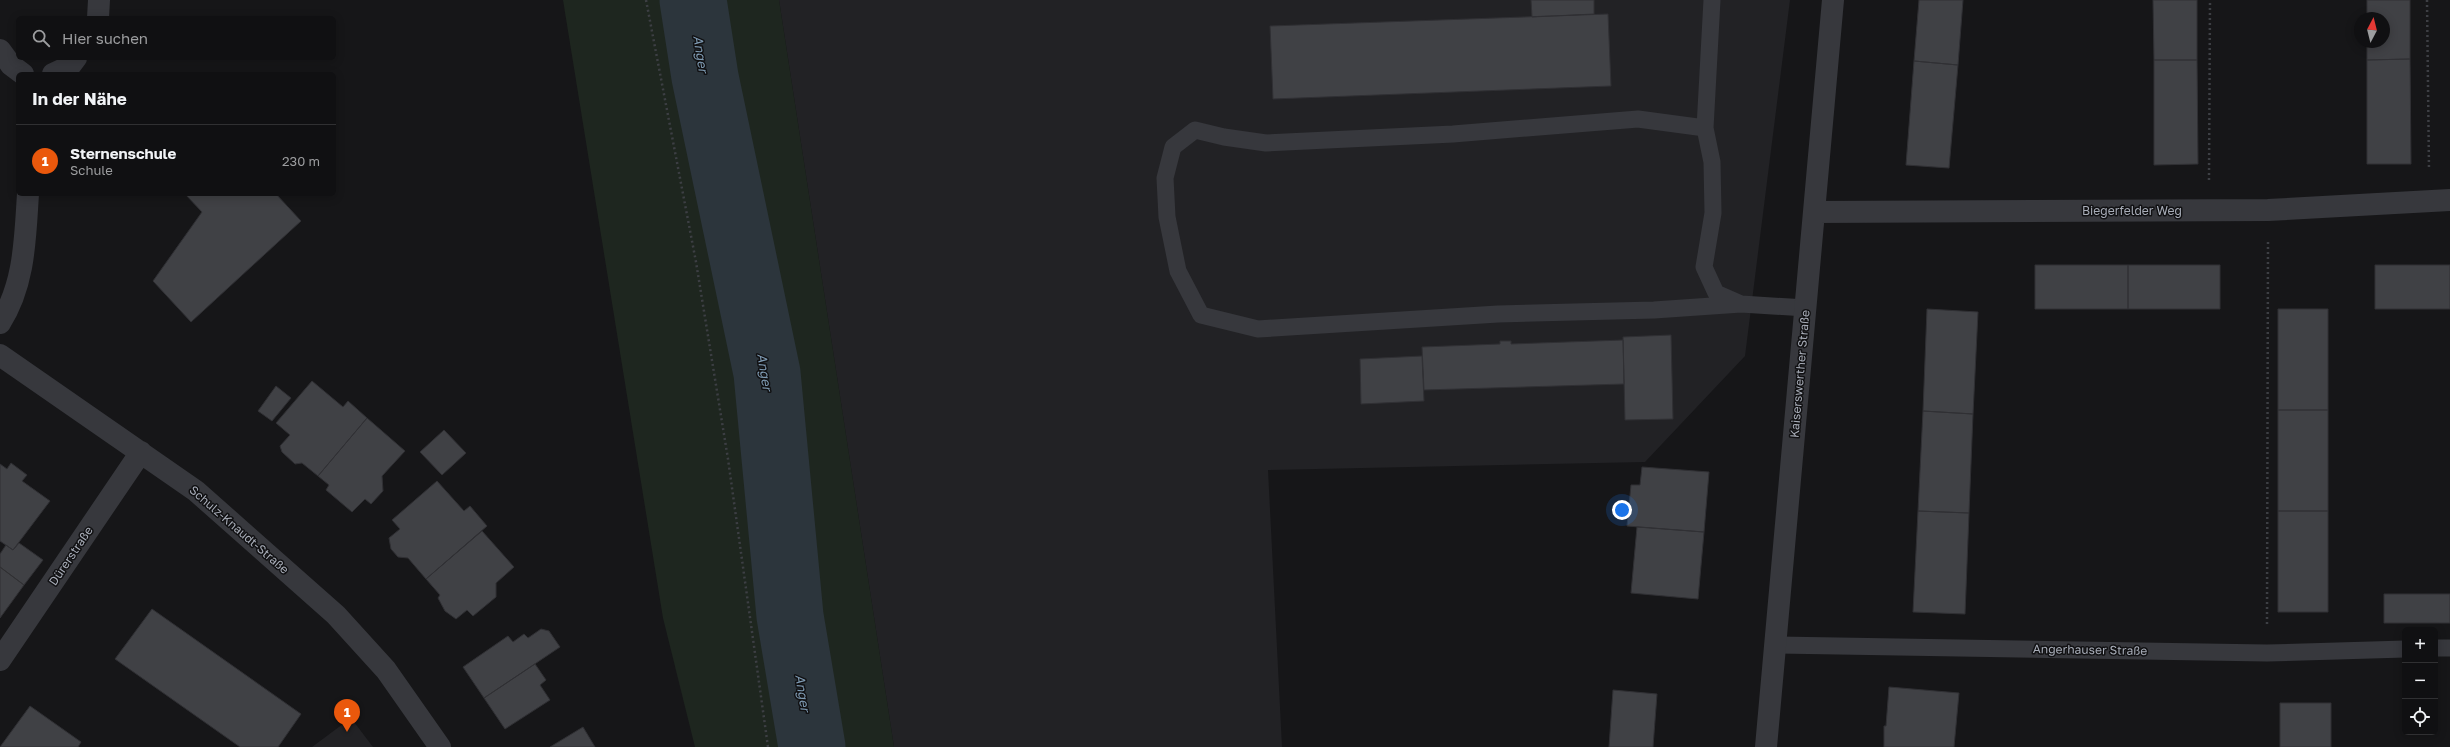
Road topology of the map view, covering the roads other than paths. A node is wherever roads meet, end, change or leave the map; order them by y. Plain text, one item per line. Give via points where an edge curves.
1 (99, 0) edge
2 (1712, 0) edge
3 (1833, 0) edge
4 (98, 16) edge
5 (0, 50) edge
6 (74, 60) edge
7 (21, 72) edge
8 (57, 72) edge
9 (1705, 128) junction
10 (28, 196) edge
11 (2440, 200) edge
12 (1814, 212) junction
13 (1742, 304) junction
14 (1806, 308) junction
15 (0, 323) edge
16 (0, 355) edge
17 (142, 452) junction
18 (1775, 645) junction
19 (2438, 648) edge
20 (2450, 648) edge
21 (2402, 649) edge
22 (0, 660) edge
23 (440, 747) edge
24 (1766, 747) edge

1 - 4 street
2 - 9 lane
3 - 12 street, Kaiserswerther Straße
5 - 7 street
6 - 8 street via 70,66
9 - 13 lane via 1712,162 1713,213 1704,267 1716,293
9 - 13 lane via 1638,119 1453,134 1266,143 1195,130 1173,147 1165,178 1167,217 1178,271 1201,315 1258,329 1498,314 1654,310
10 - 15 street via 23,264 9,308
11 - 12 street, Biegerfelder Weg via 2268,210
12 - 14 street, Kaiserswerther Straße
13 - 14 lane
14 - 18 street, Kaiserswerther Straße
16 - 17 street, Schulz-Knaudt-Straße
17 - 22 street, Dürerstraße
17 - 23 street, Schulz-Knaudt-Straße via 196,491 336,615 386,670
18 - 21 lane, Angerhauser Straße via 2266,653
18 - 24 street, Kaiserswerther Straße
19 - 20 lane

